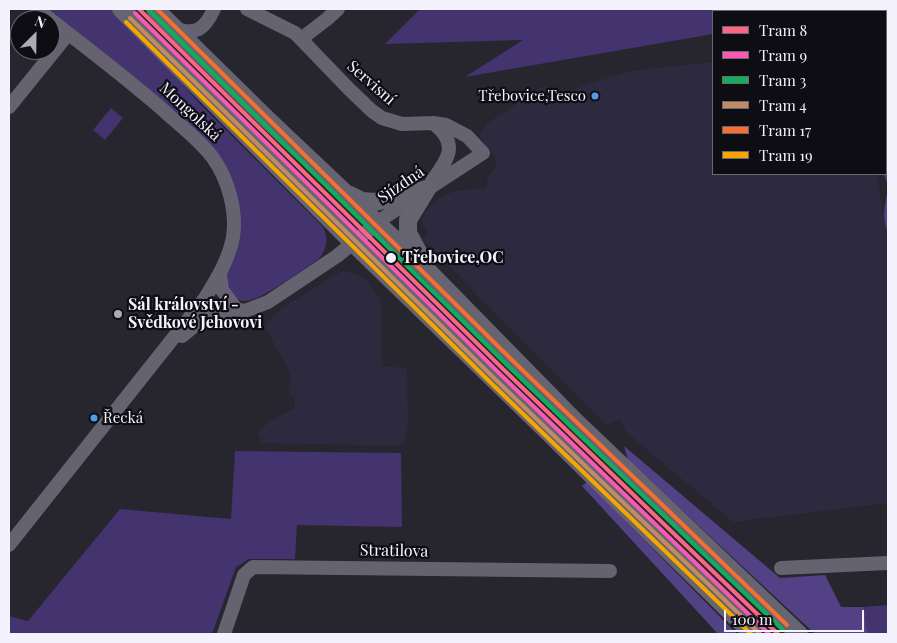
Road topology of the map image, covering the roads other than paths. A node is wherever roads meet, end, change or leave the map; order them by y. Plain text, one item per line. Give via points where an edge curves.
1 (37, 9) edge
2 (121, 9) edge
3 (154, 9) edge
4 (214, 9) edge
5 (247, 9) edge
6 (338, 9) edge
7 (173, 27) junction
8 (68, 34) junction
9 (301, 39) junction
10 (9, 107) edge
11 (433, 123) junction
12 (483, 153) joint
13 (427, 189) junction
14 (343, 192) junction
15 (378, 223) junction
16 (354, 244) junction
17 (429, 272) junction
18 (220, 274) junction
19 (236, 310) junction
20 (191, 316) junction
21 (164, 351) junction
22 (9, 545) edge
23 (888, 563) edge
24 (781, 568) dead end
25 (610, 571) dead end
26 (224, 634) edge
27 (753, 634) edge
28 (799, 634) edge

1 - 8 street, Mongolská
2 - 16 main road
3 - 7 main road
4 - 7 street via 202,28 188,32
5 - 9 street, Servisní via 290,30
6 - 9 street
7 - 14 main road
8 - 10 street
8 - 18 street, Mongolská via 152,100 195,138 220,168 233,214 232,238
9 - 11 street, Servisní via 380,116 402,124
11 - 12 street, Servisní via 460,132
11 - 13 street via 448,140 449,150 445,164
12 - 13 street, Sjízdná
13 - 14 main road via 375,202 362,201
13 - 15 street, Sjízdná
13 - 17 main road via 408,220 408,233
14 - 15 main road
15 - 16 street, Sjízdná
15 - 17 main road
16 - 19 street, Sjízdná via 268,302 253,309
16 - 27 main road
17 - 28 main road via 575,421
18 - 19 street via 222,290
18 - 20 street, Mongolská
19 - 20 street via 218,307
19 - 21 street via 194,326
20 - 21 street, Mongolská
21 - 22 street, Mongolská
23 - 24 street
25 - 26 street, Stratilova via 253,567 244,575

